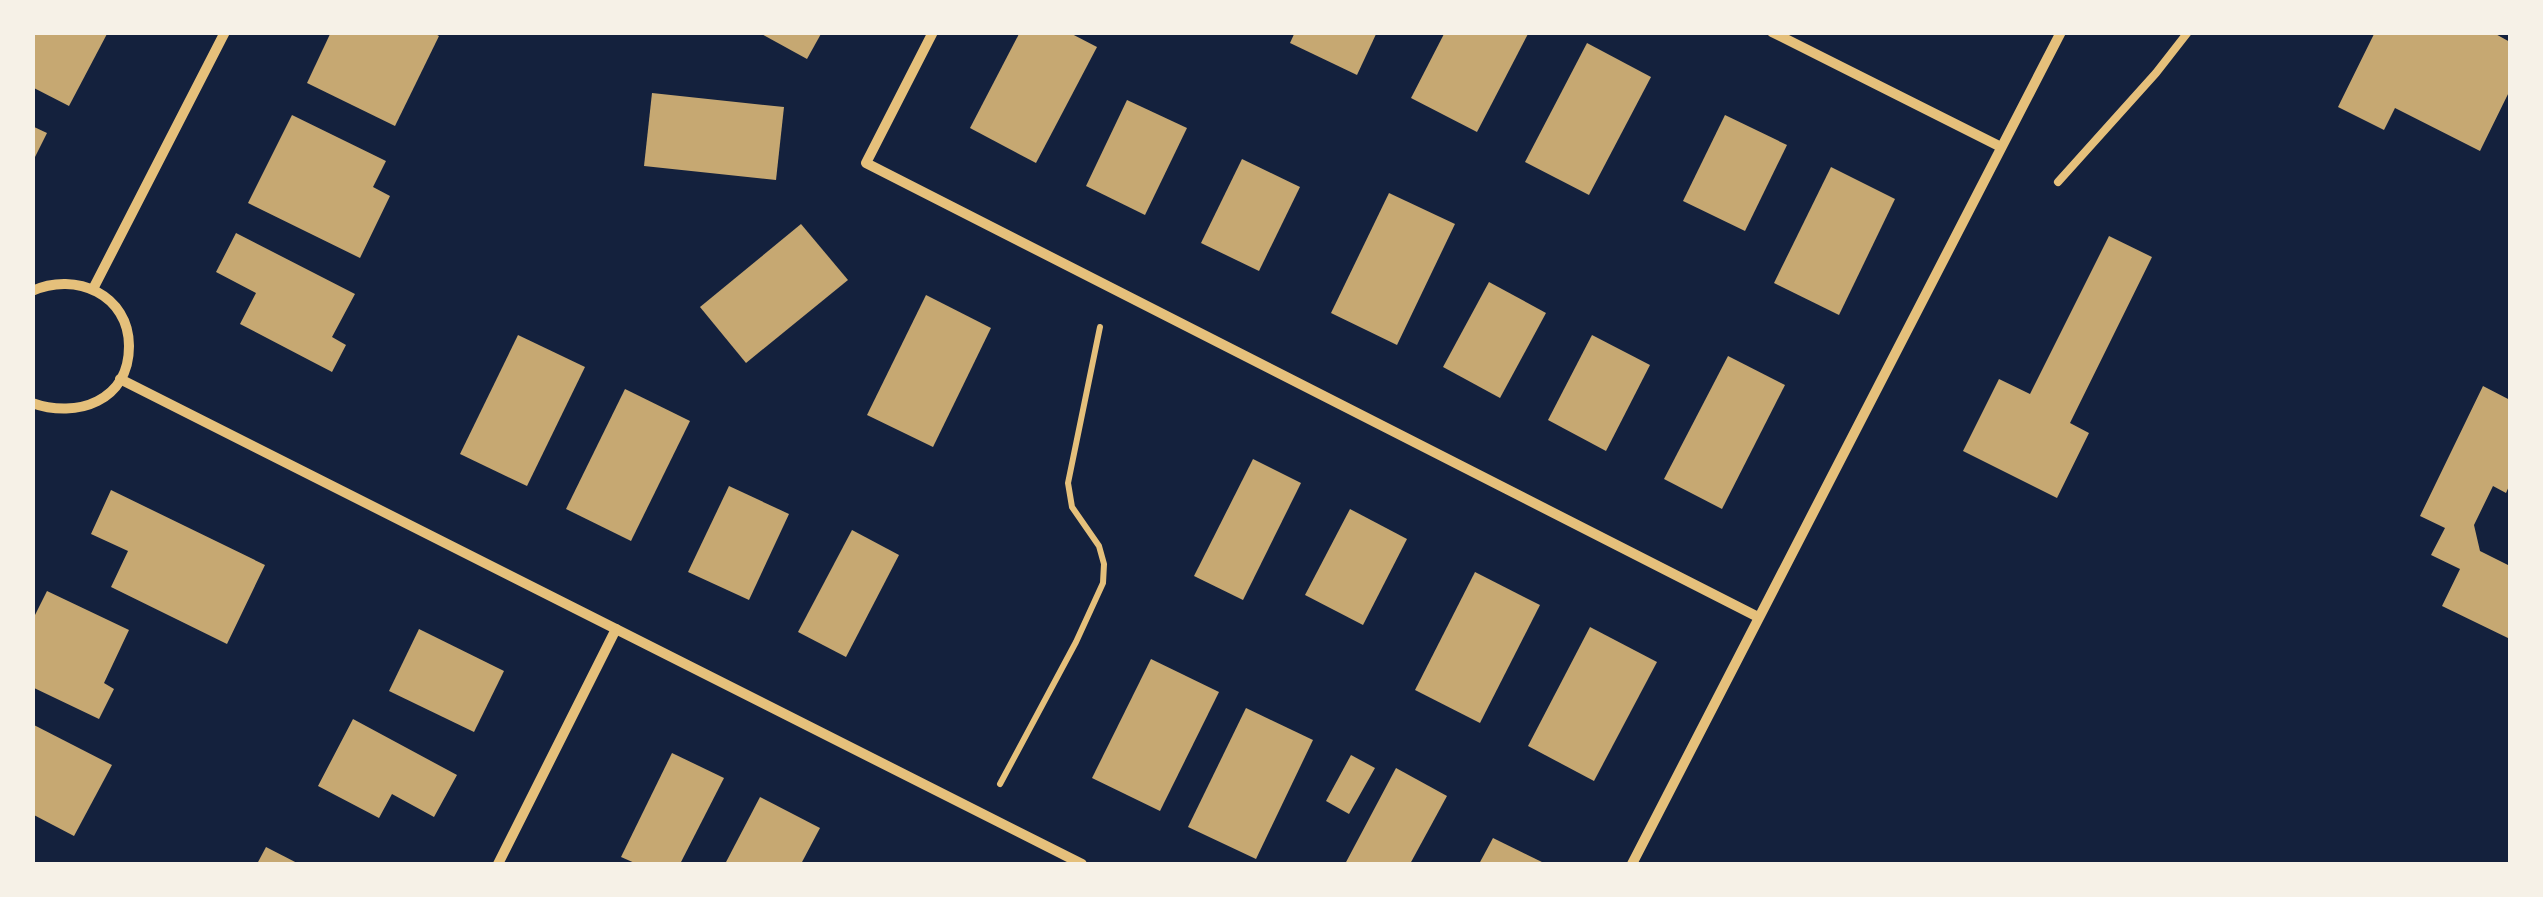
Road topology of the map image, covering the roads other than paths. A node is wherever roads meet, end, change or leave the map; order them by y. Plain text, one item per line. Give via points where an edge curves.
1 (225, 32) edge
2 (933, 32) edge
3 (1772, 32) edge
4 (2061, 32) edge
5 (2188, 32) edge
6 (2001, 146) junction
7 (2058, 182) dead end
8 (93, 289) junction
9 (32, 292) edge
10 (120, 379) junction
11 (33, 403) edge
12 (1758, 616) junction
13 (616, 629) junction
14 (498, 864) edge
15 (1082, 864) edge
16 (1632, 864) edge

1 - 8 street
2 - 12 street via 866,163
3 - 6 street
4 - 6 street
5 - 7 lane
6 - 12 street
8 - 9 street via 54,283
8 - 10 street via 126,328 129,346
10 - 11 street via 81,408
10 - 13 street
12 - 16 street
13 - 14 street
13 - 15 street

